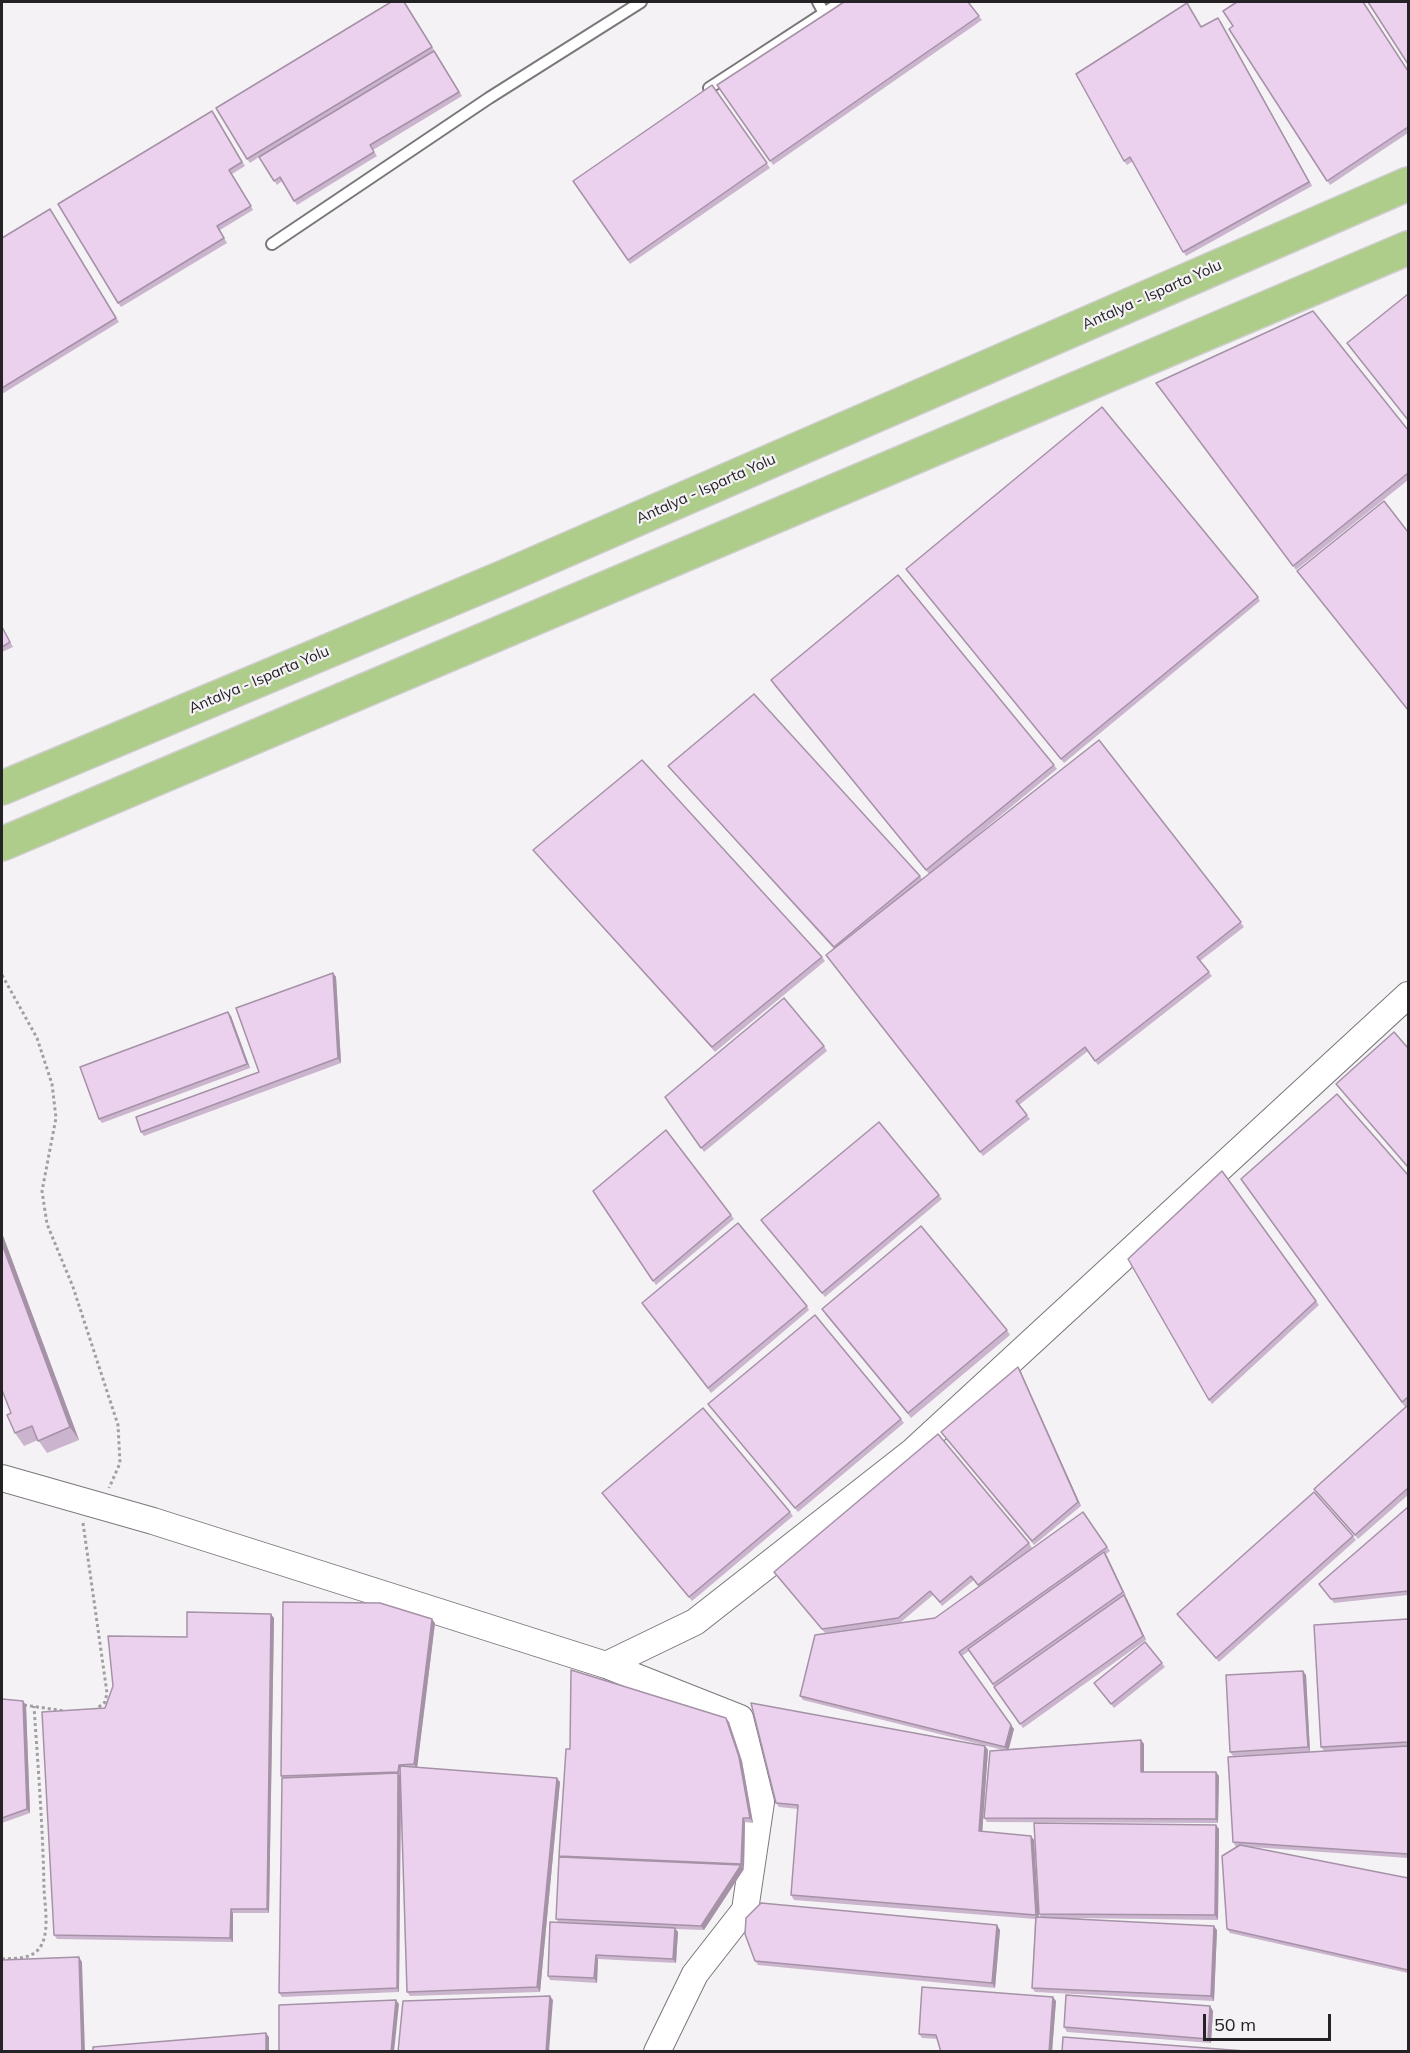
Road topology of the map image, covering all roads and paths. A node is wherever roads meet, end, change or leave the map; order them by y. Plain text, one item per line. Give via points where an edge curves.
1 (641, 2) edge
2 (818, 2) edge
3 (842, 2) edge
4 (824, 13) junction
5 (709, 88) edge
6 (1408, 184) edge
7 (272, 244) dead end
8 (1408, 248) edge
9 (2, 788) edge
10 (2, 844) edge
11 (2, 975) edge
12 (1408, 995) edge
13 (2, 1478) edge
14 (90, 1503) junction
15 (606, 1665) junction
16 (23, 1705) edge
17 (34, 1706) junction
18 (94, 1711) edge
19 (73, 1712) edge
20 (2, 1959) edge
21 (657, 2052) edge

1 - 7 lane via 489,98
2 - 4 lane
3 - 4 lane
4 - 5 lane
6 - 9 highway, Antalya - Isparta Yolu via 504,577
8 - 10 highway
11 - 14 path via 37,1038 52,1084 56,1118 42,1191 47,1224 73,1287 118,1425 120,1463
12 - 15 street via 912,1452 695,1622
13 - 14 street
14 - 15 street
14 - 18 path via 107,1694 105,1702
15 - 21 street via 741,1718 760,1802 745,1910 695,1974
16 - 17 path
17 - 19 path
17 - 20 path via 45,1927 42,1944 34,1954

